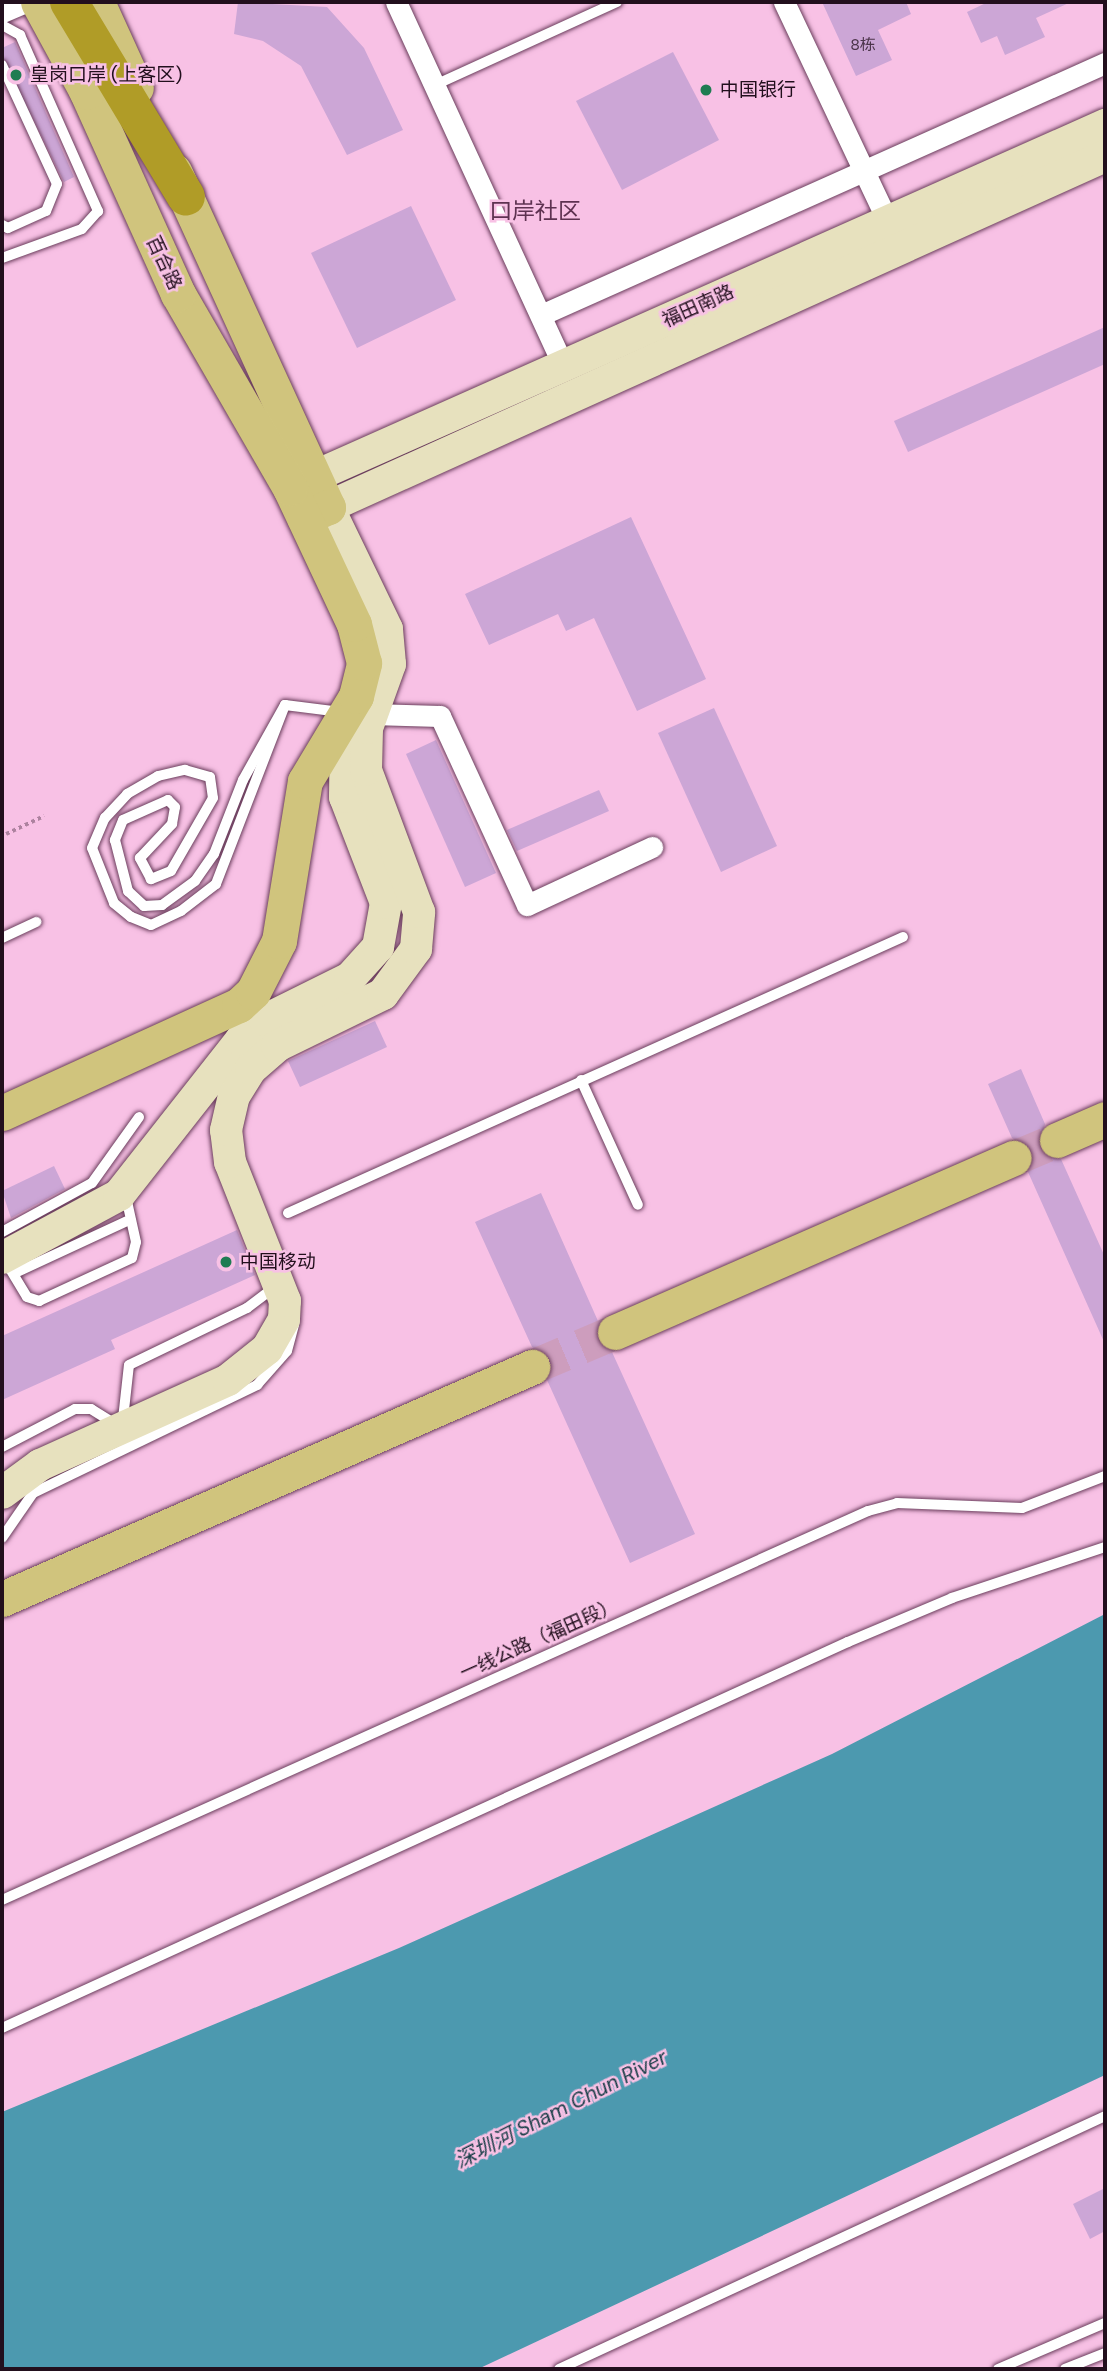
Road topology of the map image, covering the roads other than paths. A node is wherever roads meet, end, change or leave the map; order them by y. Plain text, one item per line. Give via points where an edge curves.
1 (26, 2) edge
2 (38, 2) edge
3 (69, 2) edge
4 (97, 2) edge
5 (396, 2) edge
6 (617, 2) edge
7 (785, 2) edge
8 (2, 12) edge
9 (2, 26) edge
10 (1105, 63) edge
11 (2, 65) edge
12 (435, 85) junction
13 (1105, 125) edge
14 (1105, 156) edge
15 (863, 170) junction
16 (186, 197) junction
17 (887, 220) junction
18 (2, 225) edge
19 (900, 248) junction
20 (2, 258) edge
21 (541, 315) junction
22 (563, 365) junction
23 (309, 497) junction
24 (285, 705) junction
25 (359, 713) junction
26 (652, 847) dead end
27 (36, 922) dead end
28 (903, 937) dead end
29 (2, 938) edge
30 (581, 1080) junction
31 (2, 1113) edge
32 (139, 1117) dead end
33 (1105, 1119) edge
34 (1057, 1140) tunnel mouth
35 (1014, 1158) tunnel mouth
36 (135, 1179) junction
37 (638, 1205) dead end
38 (288, 1213) dead end
39 (127, 1221) junction
40 (5, 1257) edge
41 (280, 1281) junction
42 (615, 1332) tunnel mouth
43 (532, 1367) tunnel mouth
44 (122, 1428) junction
45 (2, 1447) edge
46 (1105, 1476) edge
47 (2, 1493) edge
48 (2, 1538) edge
49 (1105, 1547) edge
50 (2, 1600) edge
51 (2, 1900) edge
52 (2, 2028) edge
53 (1105, 2116) edge
54 (1105, 2323) edge
55 (1105, 2353) edge
56 (559, 2369) edge
57 (999, 2369) edge
58 (1065, 2369) edge

1 - 8 street
2 - 23 main road, 百合路 via 87,92 178,294
3 - 16 highway
4 - 16 main road
5 - 12 street
6 - 12 lane
7 - 15 street
9 - 20 lane via 20,35 98,211 82,229
10 - 15 street
11 - 18 lane via 57,184 46,211
12 - 21 street
13 - 17 main road, 福田南路
14 - 19 main road, 福田南路
15 - 17 street
15 - 21 street
16 - 23 main road
17 - 19 street
17 - 22 main road, 福田南路
19 - 23 main road, 福田南路
21 - 22 street
22 - 23 main road, 福田南路
23 - 25 main road via 361,641
24 - 24 lane via 243,780 214,853 195,881 162,905 144,906 128,891 115,840 123,820 167,800 175,807 172,824 140,858 151,879 171,871 214,798 210,777 185,770 158,776 127,794 105,818 94,841 95,859 114,904 131,918 151,925 181,911 216,884
24 - 25 lane
25 - 26 street via 440,716 527,905
25 - 31 main road via 305,781 279,941 253,992 222,1013
25 - 36 main road via 342,785 386,903 383,937 350,978 274,1015 241,1040
25 - 41 main road via 370,795 415,900 420,937 393,986 277,1046 251,1069 234,1096 226,1130 230,1162
27 - 29 lane
28 - 30 lane
30 - 37 lane
30 - 38 lane
32 - 40 lane via 92,1183
33 - 34 main road
35 - 42 main road
36 - 39 lane via 127,1195
36 - 40 main road via 86,1218
39 - 40 lane
39 - 40 lane via 136,1242 132,1258 39,1301 27,1297
41 - 44 lane via 247,1308 129,1365
41 - 44 main road via 284,1319 259,1358 228,1380
41 - 48 lane via 293,1331 270,1374 246,1392 33,1493
43 - 50 main road
44 - 45 lane via 90,1409 75,1409
44 - 47 main road via 29,1471
46 - 51 lane, 一线公路（福田段） via 1022,1508 897,1503 868,1511
49 - 52 lane via 951,1598 848,1642
53 - 56 lane
54 - 57 lane
55 - 58 lane

